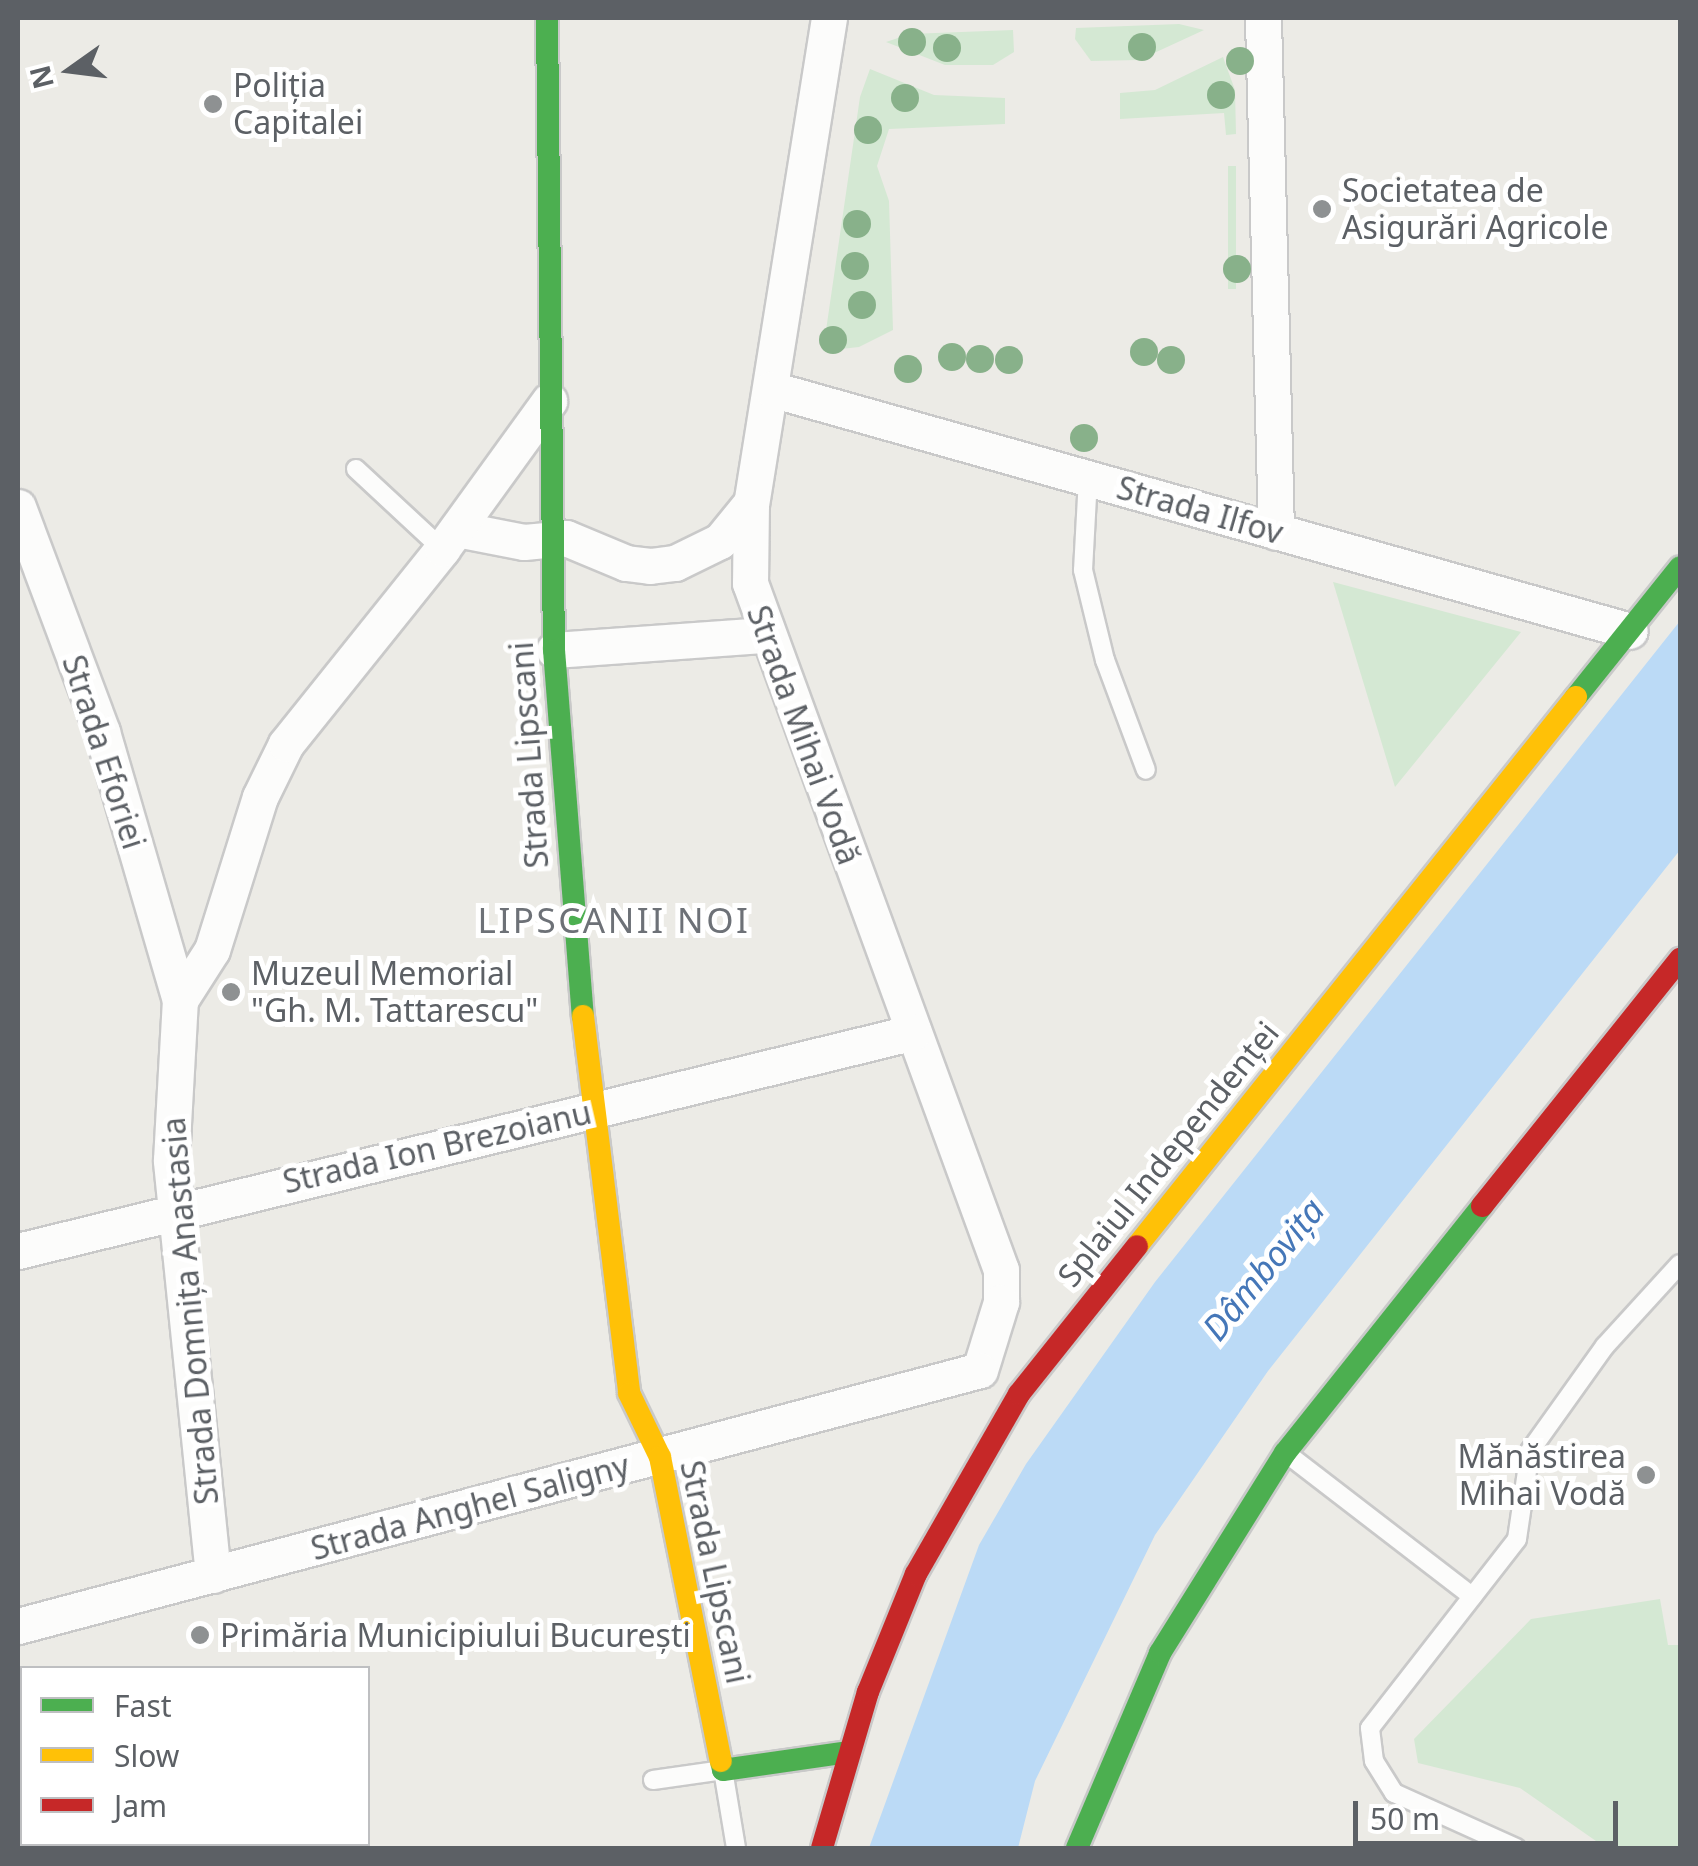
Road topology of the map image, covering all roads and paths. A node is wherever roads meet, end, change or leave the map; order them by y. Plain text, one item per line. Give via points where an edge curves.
1 (547, 18) edge
2 (830, 18) edge
3 (1263, 18) edge
4 (771, 390) junction
5 (549, 401) junction
6 (356, 469) dead end
7 (1088, 478) junction
8 (752, 503) junction
9 (18, 507) edge
10 (1276, 532) junction
11 (450, 539) junction
12 (550, 539) junction
13 (1680, 567) edge
14 (1630, 631) junction
15 (765, 635) junction
16 (554, 650) junction
17 (1146, 770) dead end
18 (1674, 980) edge
19 (180, 1000) junction
20 (914, 1032) junction
21 (590, 1107) junction
22 (176, 1210) junction
23 (18, 1251) edge
24 (1680, 1264) edge
25 (980, 1370) junction
26 (1019, 1394) junction
27 (1285, 1453) junction
28 (660, 1457) junction
29 (212, 1575) junction
30 (1472, 1596) junction
31 (18, 1626) edge
32 (848, 1752) junction
33 (723, 1770) junction
34 (653, 1780) dead end
35 (736, 1848) edge
36 (822, 1848) edge
37 (1077, 1848) edge
38 (1516, 1848) edge

1 - 5 main road, Strada Lipscani
2 - 4 street, Strada Mihai Vodă
3 - 10 street
4 - 7 street, Strada Ilfov
4 - 8 street, Strada Mihai Vodă
5 - 11 street, Strada Domnița Anastasia
5 - 12 main road, Strada Lipscani
6 - 11 lane
7 - 10 street, Strada Ilfov
7 - 17 lane via 1083,570 1105,660
8 - 12 street via 720,541 675,563 626,563 580,542
8 - 15 street, Strada Mihai Vodă via 750,583
9 - 19 street, Strada Eforiei via 102,732
10 - 14 street, Strada Ilfov
11 - 12 street
11 - 19 street, Strada Domnița Anastasia via 286,744 260,797 212,950
12 - 16 main road, Strada Lipscani
13 - 14 main road, Splaiul Independenței
14 - 26 main road, Splaiul Independenței
15 - 16 street
15 - 20 street, Strada Mihai Vodă
16 - 21 main road, Strada Lipscani
18 - 27 main road
19 - 22 street, Strada Domnița Anastasia via 172,1126
20 - 21 street, Strada Ion Brezoianu via 621,1108
20 - 25 street, Strada Mihai Vodă via 1001,1270 1001,1302
21 - 22 street, Strada Ion Brezoianu
21 - 28 main road, Strada Lipscani via 629,1393
22 - 23 street, Strada Ion Brezoianu
22 - 29 street, Strada Domnița Anastasia
24 - 30 lane via 1604,1346 1530,1451 1517,1539
25 - 26 street
25 - 28 street, Strada Anghel Saligny
26 - 32 main road, Splaiul Independenței via 916,1574
27 - 30 lane
27 - 37 main road via 1160,1653
28 - 29 street, Strada Anghel Saligny
28 - 33 main road, Strada Lipscani
29 - 31 street, Strada Anghel Saligny
30 - 38 lane via 1370,1728 1374,1762 1394,1793
32 - 33 main road
32 - 36 main road, Splaiul Independenței
33 - 34 lane
33 - 35 lane

